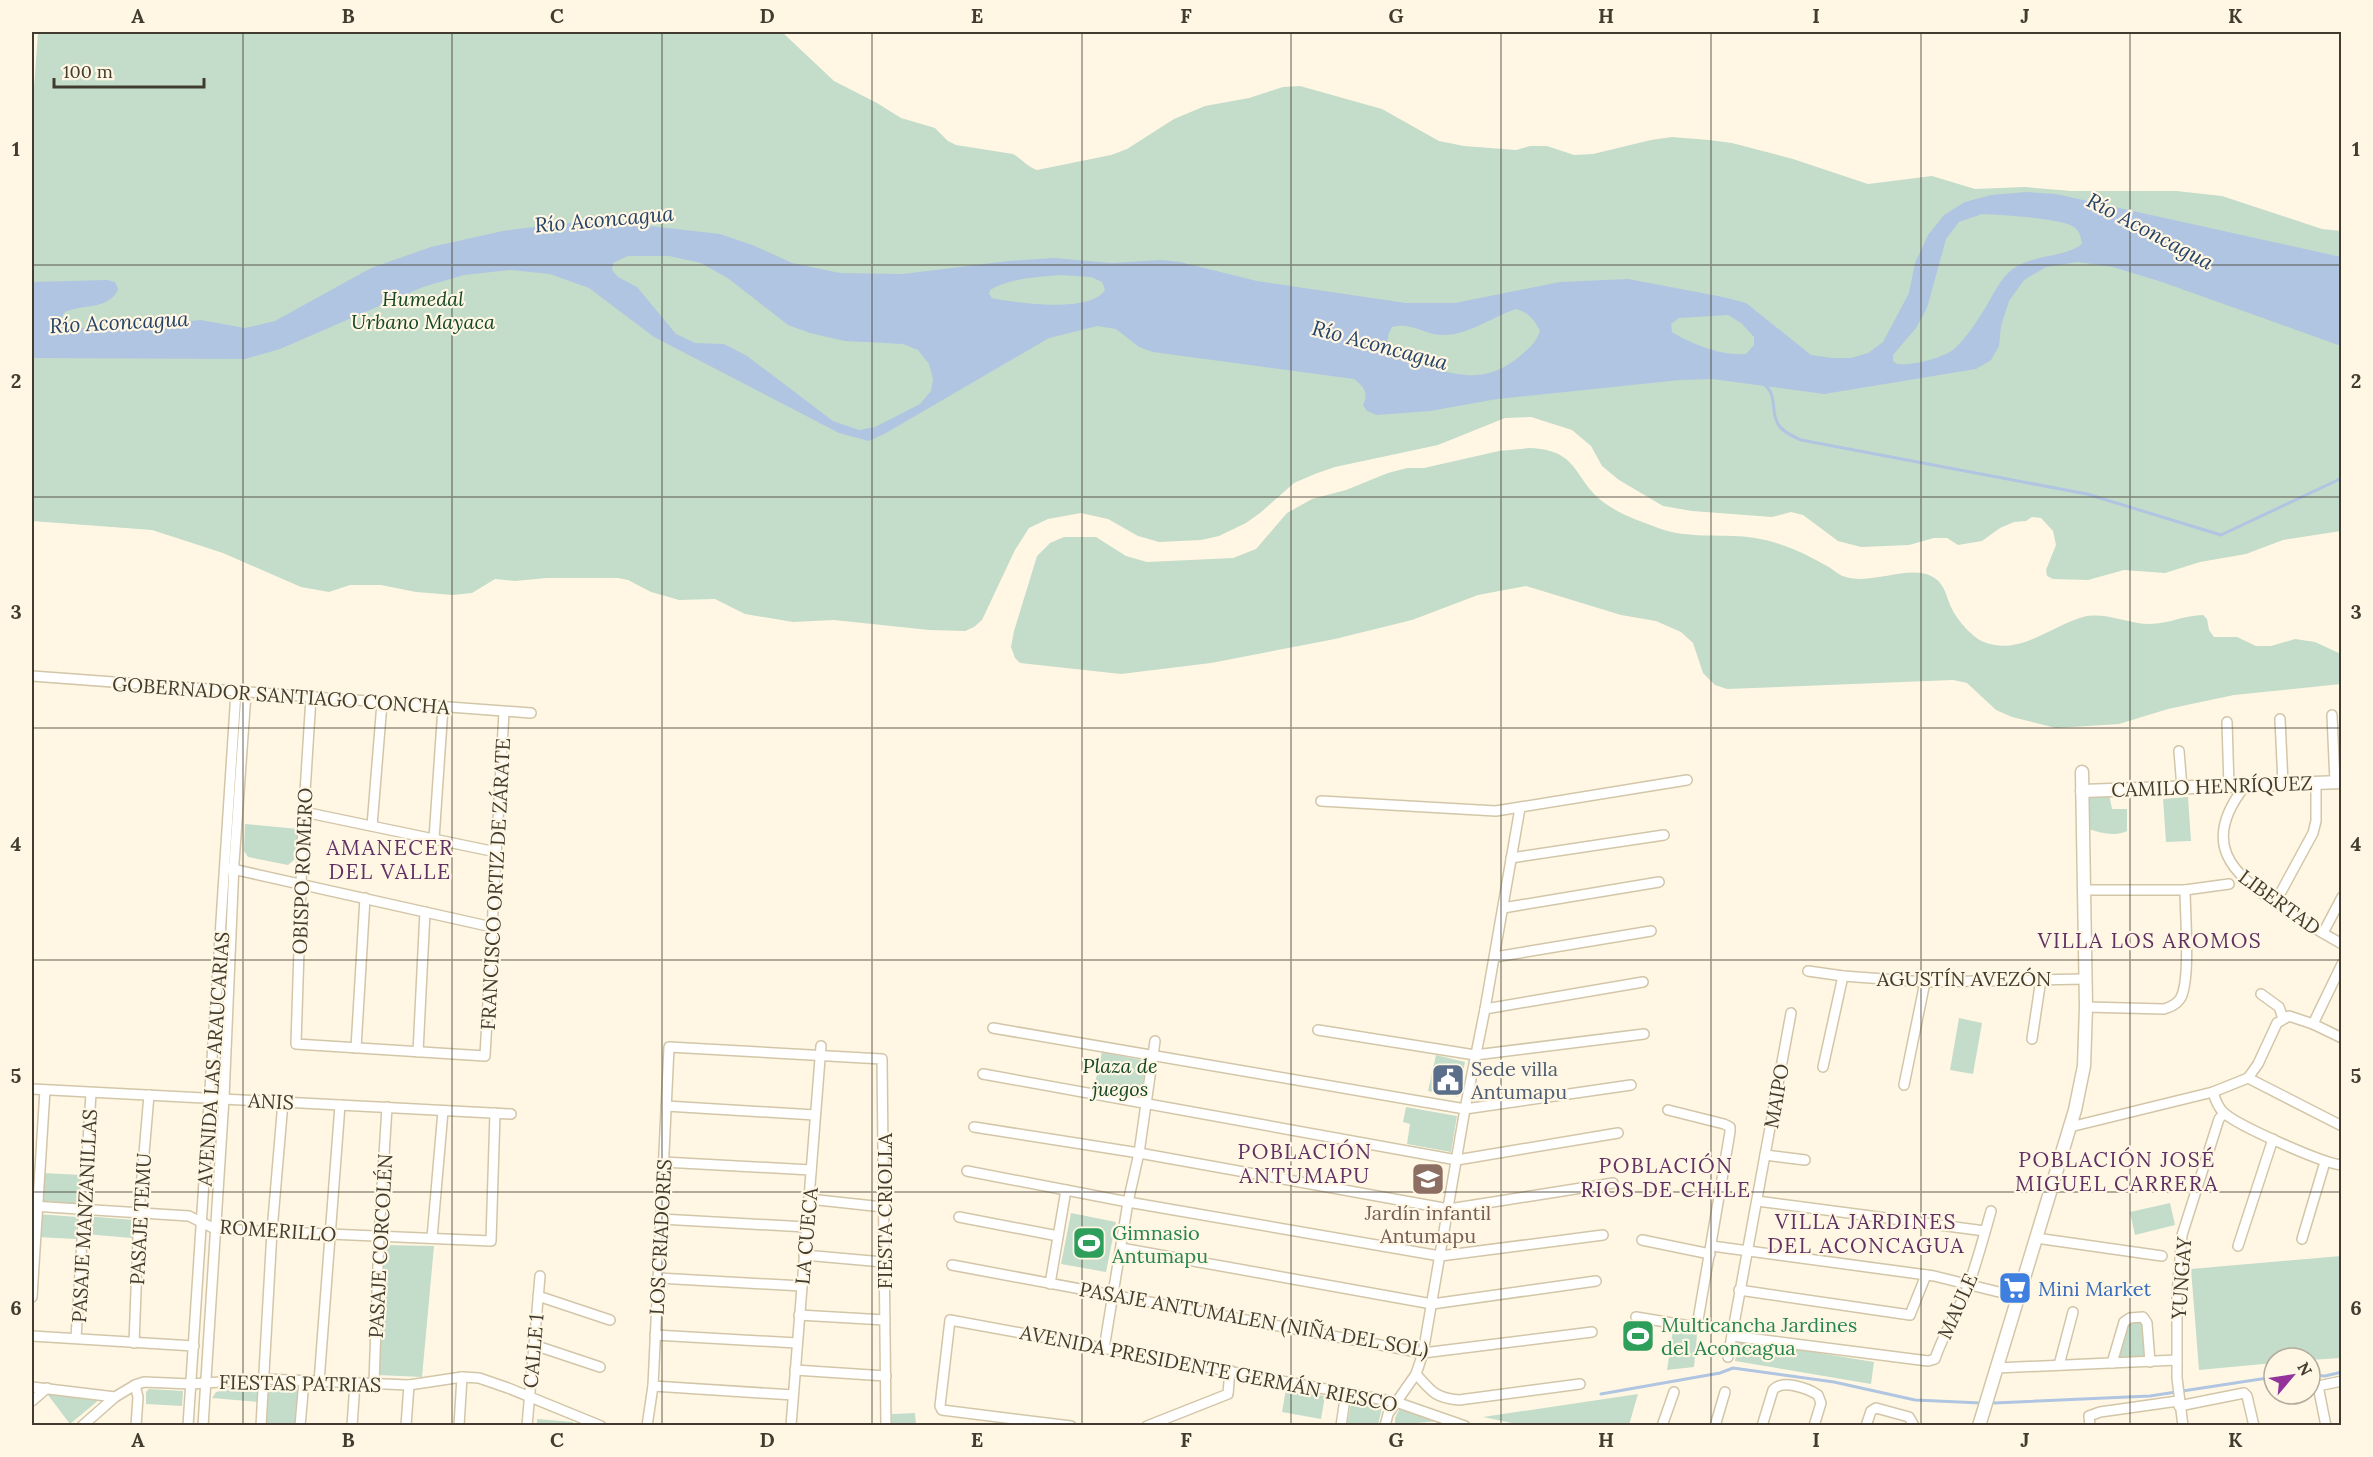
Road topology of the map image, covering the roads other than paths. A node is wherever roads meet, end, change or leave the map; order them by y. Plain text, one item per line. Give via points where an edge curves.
1 (32, 676) edge
2 (236, 692) junction
3 (246, 693) junction
4 (310, 697) junction
5 (382, 703) junction
6 (443, 707) junction
7 (504, 712) junction
8 (531, 713) dead end
9 (2332, 715) dead end
10 (2280, 719) dead end
11 (2227, 722) dead end
12 (2179, 751) dead end
13 (2082, 772) dead end
14 (1687, 780) dead end
15 (2338, 782) edge
16 (2316, 783) junction
17 (2283, 784) junction
18 (2245, 786) junction
19 (2229, 787) junction
20 (2182, 788) junction
21 (2082, 791) junction
22 (1321, 801) dead end
23 (1520, 808) junction
24 (304, 812) junction
25 (372, 826) junction
26 (1664, 835) dead end
27 (434, 839) junction
28 (496, 852) junction
29 (1511, 858) junction
30 (229, 868) junction
31 (1659, 882) dead end
32 (301, 884) junction
33 (2229, 884) dead end
34 (2083, 890) junction
35 (2185, 890) junction
36 (2342, 897) edge
37 (365, 898) junction
38 (2275, 903) junction
39 (1503, 908) junction
40 (425, 912) junction
41 (492, 927) junction
42 (1651, 931) dead end
43 (2323, 933) junction
44 (2342, 944) edge
45 (1495, 957) junction
46 (2342, 964) edge
47 (1808, 971) dead end
48 (1843, 976) junction
49 (2041, 979) junction
50 (2085, 979) junction
51 (1643, 982) dead end
52 (1925, 982) junction
53 (2260, 994) dead end
54 (2086, 1006) junction
55 (1485, 1009) junction
56 (1791, 1013) dead end
57 (2283, 1018) junction
58 (2313, 1024) junction
59 (993, 1028) dead end
60 (1318, 1030) dead end
61 (1644, 1034) dead end
62 (2342, 1038) edge
63 (2032, 1039) dead end
64 (1155, 1041) dead end
65 (356, 1048) junction
66 (820, 1051) junction
67 (418, 1052) junction
68 (1475, 1055) junction
69 (1152, 1056) junction
70 (1823, 1067) dead end
71 (983, 1074) dead end
72 (2248, 1078) junction
73 (1631, 1085) dead end
74 (1904, 1085) dead end
75 (32, 1089) edge
76 (45, 1090) junction
77 (2212, 1092) junction
78 (91, 1093) junction
79 (149, 1095) junction
80 (211, 1098) junction
81 (224, 1098) junction
82 (283, 1102) junction
83 (1146, 1104) junction
84 (340, 1105) junction
85 (666, 1106) junction
86 (387, 1107) junction
87 (1465, 1109) junction
88 (1668, 1110) dead end
89 (443, 1111) junction
90 (495, 1113) junction
91 (2224, 1113) junction
92 (511, 1114) dead end
93 (815, 1114) junction
94 (2342, 1126) edge
95 (974, 1127) dead end
96 (2070, 1127) junction
97 (1618, 1133) dead end
98 (2273, 1138) junction
99 (1139, 1153) junction
100 (1765, 1155) junction
101 (1457, 1160) junction
102 (1805, 1160) dead end
103 (663, 1162) junction
104 (2325, 1162) junction
105 (2342, 1165) edge
106 (811, 1170) junction
107 (967, 1171) dead end
108 (1614, 1183) dead end
109 (1066, 1190) junction
110 (808, 1198) junction
111 (1757, 1201) junction
112 (1128, 1202) junction
113 (34, 1206) edge
114 (883, 1207) junction
115 (83, 1209) junction
116 (1449, 1209) junction
117 (1991, 1211) dead end
118 (139, 1212) junction
119 (959, 1217) dead end
120 (661, 1220) junction
121 (203, 1222) junction
122 (806, 1227) junction
123 (215, 1229) junction
124 (272, 1231) junction
125 (1985, 1231) junction
126 (330, 1234) junction
127 (1603, 1235) dead end
128 (379, 1236) junction
129 (1058, 1236) junction
130 (432, 1238) junction
131 (2036, 1238) junction
132 (2302, 1239) dead end
133 (1642, 1240) dead end
134 (2238, 1246) dead end
135 (1121, 1248) junction
136 (1711, 1250) junction
137 (1747, 1252) junction
138 (804, 1255) junction
139 (1440, 1256) junction
140 (2162, 1256) dead end
141 (883, 1262) junction
142 (952, 1265) dead end
143 (1926, 1275) junction
144 (540, 1276) dead end
145 (658, 1278) junction
146 (1596, 1281) dead end
147 (1050, 1284) junction
148 (1969, 1284) junction
149 (802, 1286) junction
150 (1740, 1290) junction
151 (538, 1296) junction
152 (1113, 1296) junction
153 (2019, 1297) junction
154 (32, 1298) edge
155 (1432, 1304) junction
156 (2073, 1312) dead end
157 (800, 1315) junction
158 (1636, 1317) dead end
159 (610, 1320) dead end
160 (885, 1320) junction
161 (1592, 1332) dead end
162 (655, 1335) junction
163 (32, 1336) edge
164 (1732, 1336) junction
165 (76, 1338) junction
166 (134, 1343) junction
167 (797, 1343) junction
168 (534, 1345) junction
169 (194, 1347) junction
170 (1104, 1349) junction
171 (1424, 1353) junction
172 (1728, 1357) dead end
173 (2177, 1359) junction
174 (2150, 1362) junction
175 (2112, 1363) junction
176 (2059, 1365) junction
177 (600, 1367) dead end
178 (1997, 1368) junction
179 (795, 1370) junction
180 (1230, 1370) junction
181 (1416, 1374) junction
182 (885, 1376) junction
183 (462, 1377) junction
184 (265, 1379) junction
185 (304, 1381) junction
186 (2342, 1381) edge
187 (319, 1382) junction
188 (206, 1383) junction
189 (355, 1383) junction
190 (191, 1384) junction
191 (374, 1384) junction
192 (1580, 1384) dead end
193 (135, 1385) junction
194 (409, 1385) junction
195 (653, 1386) junction
196 (32, 1387) edge
197 (47, 1388) junction
198 (1346, 1392) junction
199 (1674, 1392) dead end
200 (1725, 1392) dead end
201 (793, 1395) junction
202 (530, 1396) junction
203 (115, 1397) junction
204 (32, 1401) edge
205 (1396, 1402) junction
206 (2179, 1403) junction
207 (2090, 1421) edge
208 (1914, 1424) edge
209 (82, 1425) edge
210 (136, 1425) edge
211 (188, 1425) edge
212 (203, 1425) edge
213 (261, 1425) edge
214 (300, 1425) edge
215 (352, 1425) edge
216 (406, 1425) edge
217 (459, 1425) edge
218 (527, 1425) edge
219 (601, 1425) edge
220 (648, 1425) edge
221 (791, 1425) edge
222 (886, 1425) edge
223 (1071, 1425) edge
224 (1147, 1425) edge
225 (1341, 1425) edge
226 (1385, 1425) edge
227 (1465, 1425) edge
228 (1662, 1425) edge
229 (1715, 1425) edge
230 (1762, 1425) edge
231 (1814, 1425) edge
232 (1866, 1425) edge
233 (1979, 1425) edge
234 (2183, 1425) edge
235 (2254, 1425) edge
236 (2326, 1425) edge

1 - 2 street, GOBERNADOR SANTIAGO CONCHA
2 - 3 street, GOBERNADOR SANTIAGO CONCHA
2 - 30 street, AVENIDA LAS ARAUCARIAS
3 - 4 street, GOBERNADOR SANTIAGO CONCHA
3 - 30 street, AVENIDA LAS ARAUCARIAS
4 - 5 street, GOBERNADOR SANTIAGO CONCHA
4 - 24 street, OBISPO ROMERO
5 - 6 street, GOBERNADOR SANTIAGO CONCHA
5 - 25 street
6 - 7 street, GOBERNADOR SANTIAGO CONCHA
6 - 27 street
7 - 8 street, GOBERNADOR SANTIAGO CONCHA
7 - 28 street, FRANCISCO ORTIZ DE ZÁRATE
9 - 15 street
10 - 17 street
11 - 19 street
12 - 20 street
13 - 21 street
14 - 23 street
15 - 16 street, CAMILO HENRÍQUEZ
16 - 17 street, CAMILO HENRÍQUEZ
16 - 38 street via 2313,833
17 - 18 street, CAMILO HENRÍQUEZ
18 - 19 street, CAMILO HENRÍQUEZ
18 - 38 street, LIBERTAD via 2229,810 2224,829 2225,851 2235,870
19 - 20 street, CAMILO HENRÍQUEZ
20 - 21 street, CAMILO HENRÍQUEZ
21 - 34 street
22 - 23 street via 1496,811
23 - 29 street
24 - 25 street
24 - 32 street, OBISPO ROMERO
25 - 27 street
26 - 29 street
27 - 28 street
28 - 41 street, FRANCISCO ORTIZ DE ZÁRATE
29 - 39 street
30 - 32 street
30 - 80 street, AVENIDA LAS ARAUCARIAS
30 - 81 street, AVENIDA LAS ARAUCARIAS
31 - 39 street
32 - 37 street
32 - 65 street, OBISPO ROMERO via 296,1044
33 - 35 street
34 - 35 street
34 - 50 street
35 - 54 street via 2186,978 2184,992 2175,1005 2164,1009
36 - 43 street
37 - 40 street
37 - 65 street
38 - 43 street, LIBERTAD
39 - 45 street
40 - 41 street
40 - 67 street
41 - 67 street, FRANCISCO ORTIZ DE ZÁRATE via 485,1056
42 - 45 street
43 - 44 street, LIBERTAD
45 - 55 street
46 - 58 street
47 - 48 street, AGUSTÍN AVEZÓN
48 - 52 street, AGUSTÍN AVEZÓN
48 - 70 street
49 - 50 street, AGUSTÍN AVEZÓN
49 - 52 street, AGUSTÍN AVEZÓN
49 - 63 street
50 - 54 street
51 - 55 street
52 - 74 street
53 - 57 street via 2278,1007
54 - 96 street via 2084,1066
55 - 68 street
56 - 100 street, MAIPO
57 - 58 street via 2294,1016
57 - 72 street
58 - 62 street
59 - 69 street
60 - 68 street
61 - 68 street
64 - 69 street
65 - 67 street
66 - 85 street, LOS CRIADORES via 669,1047
66 - 93 street, LA CUECA
66 - 114 street, FIESTA CRIOLLA via 882,1059
68 - 87 street
69 - 83 street
69 - 87 street
71 - 83 street
72 - 77 street
72 - 94 street
73 - 87 street
75 - 76 street, ANIS
76 - 78 street, ANIS
76 - 113 street
77 - 91 street
77 - 96 street
78 - 79 street, ANIS
78 - 115 street, PASAJE MANZANILLAS
79 - 80 street, ANIS
79 - 118 street, PASAJE TEMU
80 - 81 street, ANIS
80 - 121 street, AVENIDA LAS ARAUCARIAS
81 - 82 street, ANIS
81 - 123 street, AVENIDA LAS ARAUCARIAS
82 - 84 street, ANIS
82 - 124 street
83 - 99 street
83 - 101 street
84 - 86 street, ANIS
84 - 126 street
85 - 93 street
85 - 103 street, LOS CRIADORES
86 - 89 street, ANIS
86 - 128 street, PASAJE CORCOLÉN
87 - 101 street
88 - 136 street via 1730,1127
89 - 90 street, ANIS
89 - 130 street
90 - 92 street, ANIS
90 - 130 street, ROMERILLO via 491,1241
91 - 98 street
91 - 173 street, YUNGAY via 2218,1119 2182,1235
93 - 106 street, LA CUECA
95 - 99 street
96 - 131 street
97 - 101 street
98 - 104 street
98 - 134 street
99 - 112 street
99 - 116 street
100 - 102 street
100 - 111 street, MAIPO
101 - 116 street
103 - 106 street
103 - 120 street, LOS CRIADORES
104 - 105 street
104 - 132 street
106 - 110 street, LA CUECA
107 - 109 street
108 - 116 street
109 - 112 street
109 - 129 street
110 - 114 street
110 - 122 street, LA CUECA
111 - 125 street
111 - 137 street, MAIPO
112 - 135 street
112 - 139 street
113 - 115 street, ROMERILLO
113 - 154 street
114 - 141 street, FIESTA CRIOLLA
115 - 118 street, ROMERILLO
115 - 165 street, PASAJE MANZANILLAS
116 - 139 street
117 - 125 street, MAULE
118 - 121 street, ROMERILLO via 189,1216
118 - 166 street, PASAJE TEMU
119 - 129 street
120 - 122 street
120 - 145 street, LOS CRIADORES
121 - 123 street, ROMERILLO
121 - 169 street, AVENIDA LAS ARAUCARIAS
122 - 138 street, LA CUECA
123 - 124 street, ROMERILLO
123 - 188 street, AVENIDA LAS ARAUCARIAS
124 - 126 street, ROMERILLO
124 - 184 street
125 - 148 street, MAULE
126 - 128 street, ROMERILLO
126 - 187 street
127 - 139 street
128 - 130 street, ROMERILLO
128 - 191 street, PASAJE CORCOLÉN
129 - 147 street
131 - 140 street
131 - 153 street
133 - 136 street
135 - 152 street
135 - 155 street
136 - 137 street
136 - 158 street via 1695,1324
137 - 143 street
137 - 150 street, MAIPO
138 - 141 street
138 - 149 street, LA CUECA
139 - 155 street
141 - 160 street, FIESTA CRIOLLA
142 - 147 street, PASAJE ANTUMALEN (NIÑA DEL SOL)
143 - 148 street
143 - 150 street via 1910,1315
144 - 151 street, CALLE 1
145 - 149 street
145 - 162 street, LOS CRIADORES
146 - 155 street
147 - 152 street, PASAJE ANTUMALEN (NIÑA DEL SOL)
148 - 153 street
148 - 164 street, MAULE via 1935,1359 1928,1361
149 - 157 street, LA CUECA
150 - 164 street, MAIPO
151 - 159 street
151 - 168 street, CALLE 1
152 - 170 street
152 - 171 street, PASAJE ANTUMALEN (NIÑA DEL SOL)
153 - 178 street
155 - 171 street
156 - 176 street
157 - 160 street
157 - 167 street, LA CUECA
160 - 182 street, FIESTA CRIOLLA
161 - 171 street, PASAJE ANTUMALEN (NIÑA DEL SOL)
162 - 167 street
162 - 195 street, LOS CRIADORES
163 - 165 street
164 - 172 street, MAIPO
165 - 166 street
166 - 169 street
167 - 179 street, LA CUECA
168 - 177 street
168 - 202 street, CALLE 1
169 - 190 street, AVENIDA LAS ARAUCARIAS
170 - 180 street, AVENIDA PRESIDENTE GERMÁN RIESCO
170 - 223 street, AVENIDA PRESIDENTE GERMÁN RIESCO via 950,1320 942,1410
171 - 181 street
173 - 174 street
173 - 206 street, YUNGAY
174 - 175 street
174 - 175 street via 2147,1323 2143,1317 2124,1322
175 - 176 street
176 - 178 street
178 - 233 street
179 - 182 street
179 - 201 street, LA CUECA
180 - 198 street, AVENIDA PRESIDENTE GERMÁN RIESCO
180 - 224 street via 1228,1394
181 - 192 street via 1432,1393 1459,1400
181 - 205 street
182 - 222 street, FIESTA CRIOLLA
183 - 194 street, FIESTAS PATRIAS
183 - 202 street, FIESTAS PATRIAS via 479,1378
183 - 217 street
184 - 185 street, FIESTAS PATRIAS
184 - 188 street, FIESTAS PATRIAS
184 - 213 street
185 - 187 street, FIESTAS PATRIAS
185 - 214 street
186 - 236 street via 2318,1386
187 - 189 street, FIESTAS PATRIAS
188 - 190 street, FIESTAS PATRIAS
188 - 212 street, AVENIDA LAS ARAUCARIAS
189 - 191 street, FIESTAS PATRIAS
189 - 215 street
190 - 193 street, FIESTAS PATRIAS
190 - 211 street, AVENIDA LAS ARAUCARIAS
191 - 194 street, FIESTAS PATRIAS
193 - 203 street, FIESTAS PATRIAS
193 - 210 street
194 - 216 street
195 - 201 street
195 - 220 street, LOS CRIADORES
196 - 197 street
197 - 203 street
197 - 204 street
198 - 205 street, AVENIDA PRESIDENTE GERMÁN RIESCO
198 - 225 street
199 - 228 street
200 - 229 street
201 - 221 street, LA CUECA
202 - 218 street, CALLE 1
202 - 219 street, FIESTAS PATRIAS
203 - 209 street, FIESTAS PATRIAS
205 - 226 street
205 - 227 street, AVENIDA PRESIDENTE GERMÁN RIESCO
206 - 207 street via 2100,1412
206 - 234 street
206 - 235 street via 2241,1392 2246,1394
208 - 232 street via 1909,1417 1876,1408
230 - 231 street via 1770,1396 1776,1386 1784,1384 1815,1393 1820,1399

